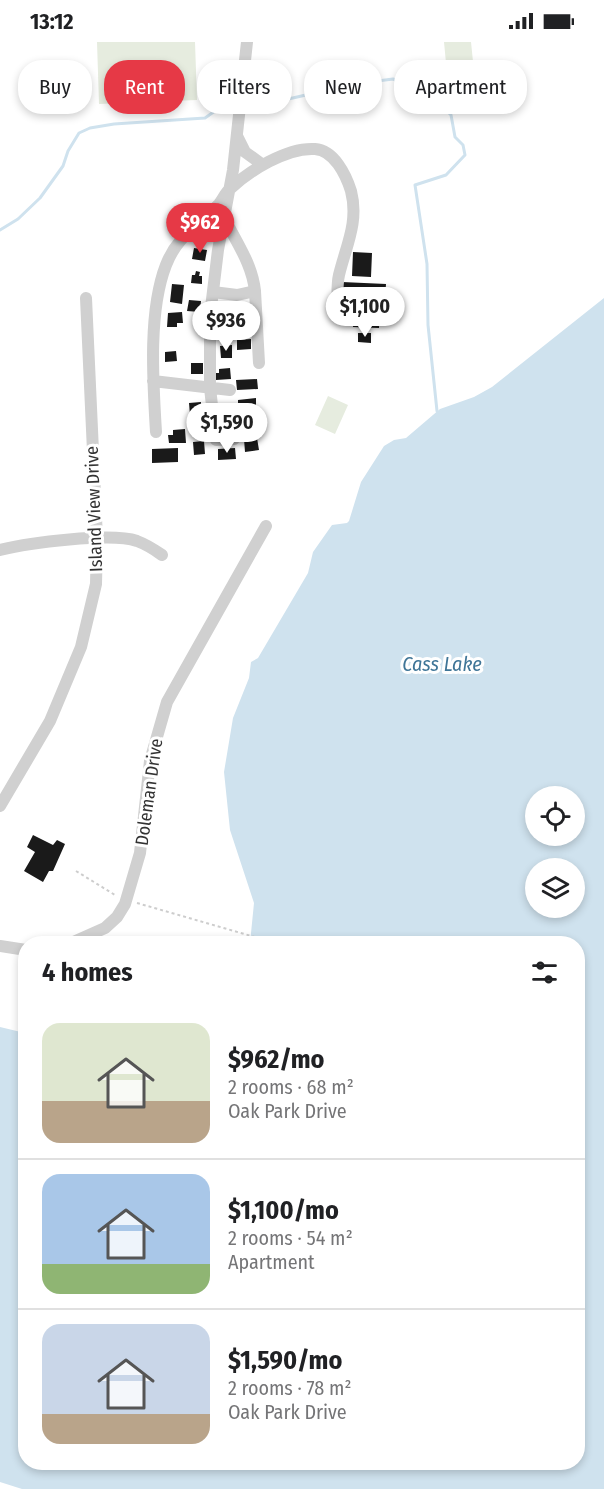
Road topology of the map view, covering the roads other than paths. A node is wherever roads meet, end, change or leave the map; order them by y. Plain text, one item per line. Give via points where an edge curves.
1 (247, 42) edge
2 (237, 135) junction
3 (263, 165) junction
4 (228, 190) junction
5 (224, 216) junction
6 (255, 291) junction
7 (213, 292) junction
8 (86, 297) dead end
9 (338, 316) dead end
10 (259, 363) dead end
11 (153, 381) junction
12 (210, 388) junction
13 (230, 390) dead end
14 (156, 432) dead end
15 (234, 439) dead end
16 (266, 526) dead end
17 (97, 538) junction
18 (0, 550) edge
19 (162, 555) dead end
20 (0, 806) edge
21 (87, 936) edge
22 (0, 946) edge
23 (18, 949) edge

1 - 2 street
2 - 3 street via 245,152
2 - 4 street
3 - 4 street
3 - 9 street via 315,149 327,153 348,182 354,209 353,228 338,277
4 - 5 street
4 - 11 street via 219,204 173,248 165,267 154,336
5 - 6 street via 245,256
5 - 7 street
6 - 7 street via 237,295
6 - 10 street
7 - 12 street via 208,353
8 - 17 street, Island View Drive
11 - 12 street
11 - 14 street
12 - 13 street
12 - 15 street via 216,441
16 - 21 street, Doleman Drive via 167,702 150,761 140,853 126,900 117,917
17 - 18 street via 30,543
17 - 19 street via 136,541
17 - 20 street, Island View Drive via 96,584 81,647 50,721
22 - 23 street

